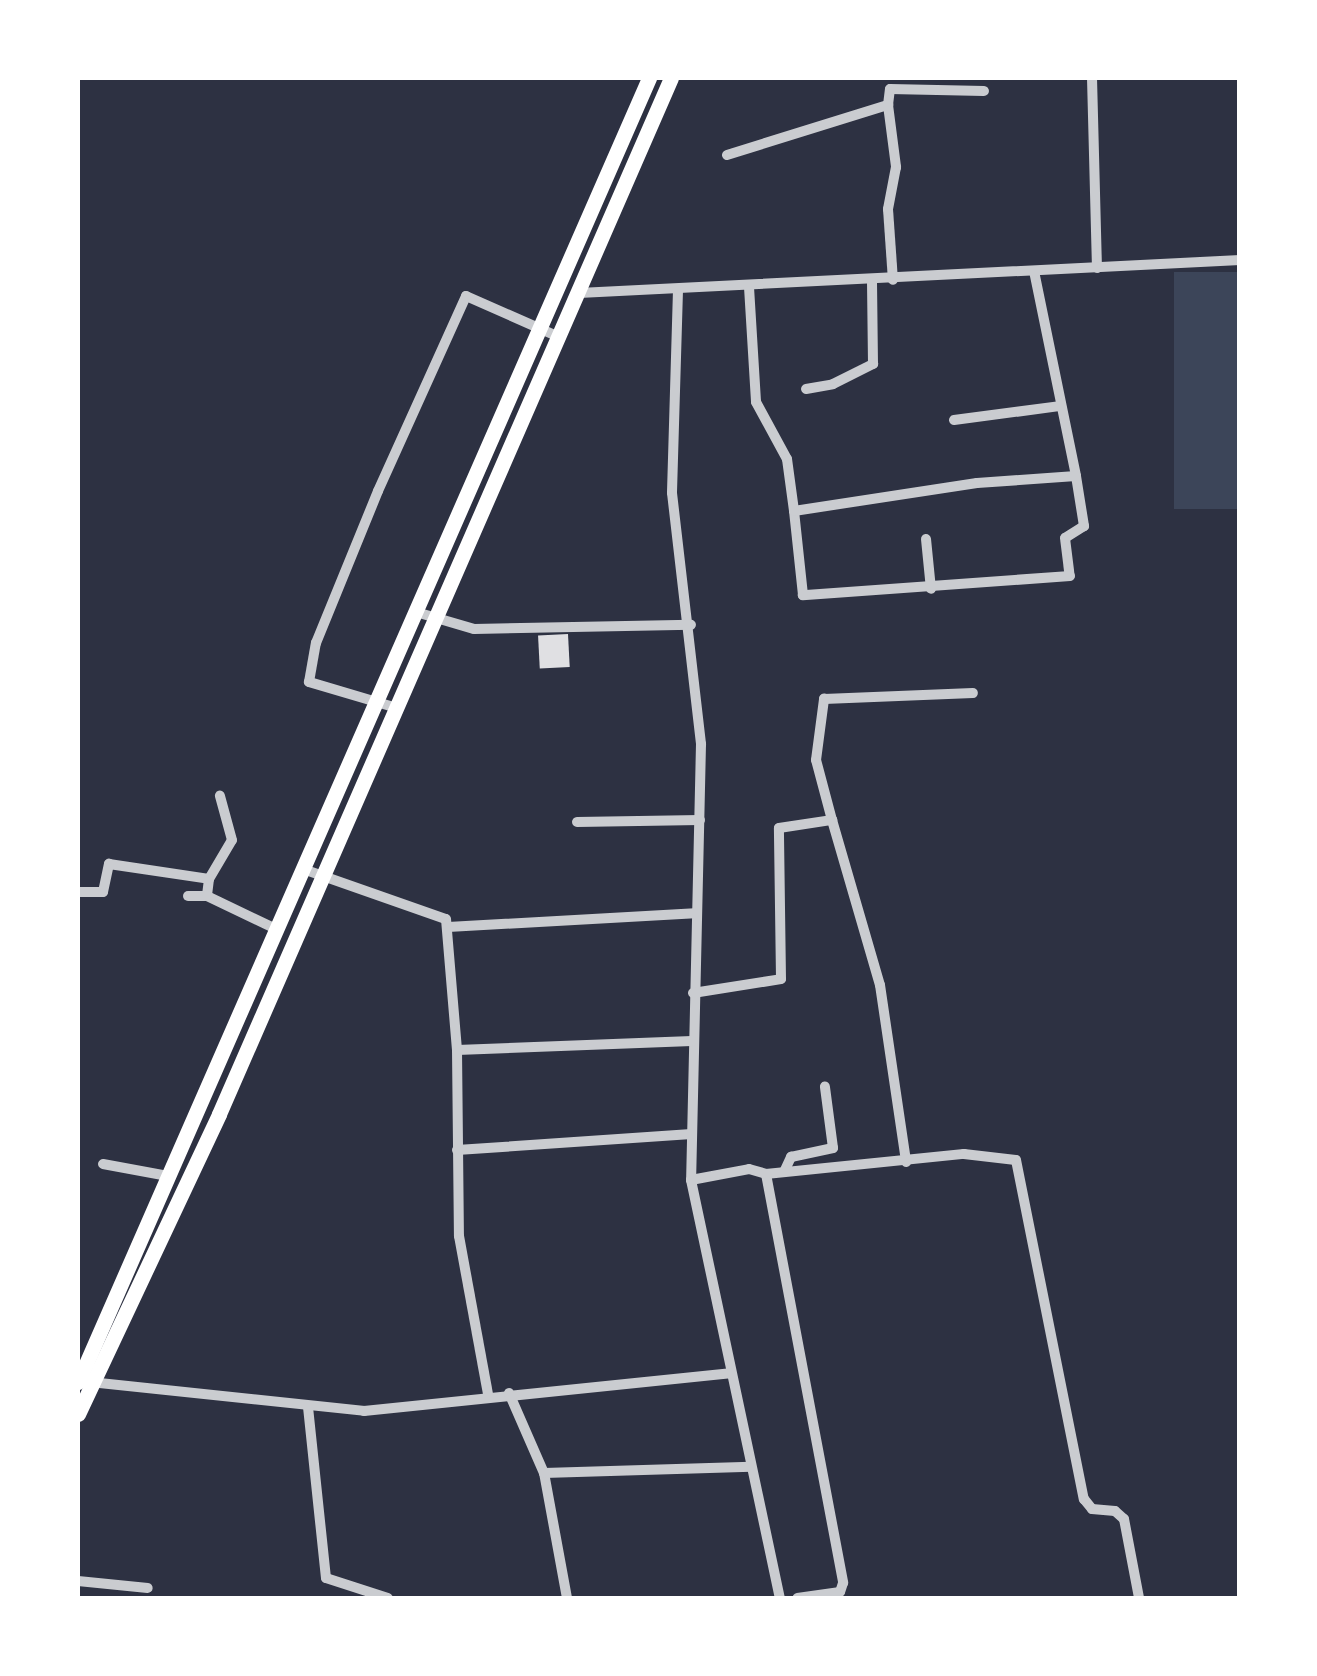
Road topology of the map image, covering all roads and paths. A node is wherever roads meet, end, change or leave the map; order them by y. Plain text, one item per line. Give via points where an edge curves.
1 (650, 78) edge
2 (671, 78) edge
3 (1092, 78) edge
4 (890, 83) edge
5 (971, 83) edge
6 (984, 91) dead end
7 (888, 105) junction
8 (727, 155) dead end
9 (1240, 260) edge
10 (1097, 268) junction
11 (1034, 271) junction
12 (893, 280) junction
13 (872, 282) junction
14 (749, 287) junction
15 (678, 290) junction
16 (579, 293) junction
17 (541, 329) junction
18 (560, 337) junction
19 (806, 389) dead end
20 (1061, 406) junction
21 (954, 420) dead end
22 (1076, 476) junction
23 (794, 512) junction
24 (926, 540) dead end
25 (931, 590) junction
26 (416, 612) junction
27 (436, 619) junction
28 (692, 625) junction
29 (972, 693) dead end
30 (376, 705) junction
31 (394, 713) junction
32 (220, 796) dead end
33 (700, 820) junction
34 (832, 820) junction
35 (577, 822) dead end
36 (303, 870) junction
37 (322, 876) junction
38 (210, 879) junction
39 (78, 892) edge
40 (188, 896) dead end
41 (207, 896) junction
42 (695, 913) junction
43 (448, 927) junction
44 (276, 930) junction
45 (694, 993) junction
46 (692, 1041) junction
47 (457, 1050) junction
48 (826, 1087) dead end
49 (692, 1134) junction
50 (457, 1150) junction
51 (905, 1156) junction
52 (103, 1164) dead end
53 (786, 1166) junction
54 (766, 1174) junction
55 (691, 1175) junction
56 (168, 1176) junction
57 (730, 1373) junction
58 (83, 1382) edge
59 (509, 1393) junction
60 (488, 1394) junction
61 (308, 1408) junction
62 (78, 1414) edge
63 (751, 1467) junction
64 (544, 1474) junction
65 (78, 1581) edge
66 (148, 1588) dead end
67 (388, 1598) edge
68 (567, 1598) edge
69 (780, 1598) edge
70 (797, 1598) edge
71 (1139, 1598) edge

1 - 17 main road
2 - 16 main road
3 - 10 street
4 - 5 street
4 - 7 street
5 - 6 street
7 - 8 street
7 - 12 street via 896,167 888,209
9 - 10 street
10 - 11 street
11 - 12 street
11 - 20 street
12 - 13 street
13 - 14 street
13 - 19 street via 873,364
14 - 15 street
14 - 23 street via 756,402 787,459
15 - 16 street
15 - 28 street via 672,493
16 - 18 main road
17 - 18 street
17 - 26 main road
17 - 30 street via 466,296 378,491 316,644 309,682
18 - 27 main road
20 - 21 street
20 - 22 street
22 - 23 street via 977,483
22 - 25 street via 1084,526 1065,538 1068,579
23 - 25 street via 804,597
24 - 25 street
26 - 27 street
26 - 30 main road
27 - 28 street via 474,628
27 - 31 main road
28 - 33 street
29 - 34 street via 830,697 820,706 816,760
30 - 31 street
30 - 36 main road
31 - 37 main road
32 - 38 street via 232,840
33 - 35 street
33 - 42 street
34 - 45 street via 779,828 781,978
34 - 51 street via 880,985
36 - 37 street
36 - 44 main road
37 - 43 street via 442,914
37 - 58 main road
38 - 39 street via 109,864 104,892
38 - 41 street
40 - 41 street
41 - 44 street
42 - 43 street
42 - 45 street
43 - 47 street
44 - 56 main road
45 - 46 street
46 - 47 street
46 - 49 street
47 - 50 street
48 - 53 street via 833,1148
49 - 50 street
49 - 55 street
50 - 60 street via 464,1268
51 - 53 street
51 - 71 street via 986,1154 1020,1166 1084,1499 1092,1509 1116,1511 1124,1519
52 - 56 street
53 - 54 street
54 - 55 street via 748,1169
54 - 70 street via 843,1583 840,1592
55 - 57 street
56 - 58 main road
57 - 59 street
57 - 63 street
58 - 61 street
58 - 62 main road
59 - 60 street
59 - 64 street
60 - 61 street via 392,1410
61 - 67 street via 326,1578
63 - 64 street
63 - 69 street
64 - 68 street
65 - 66 street

